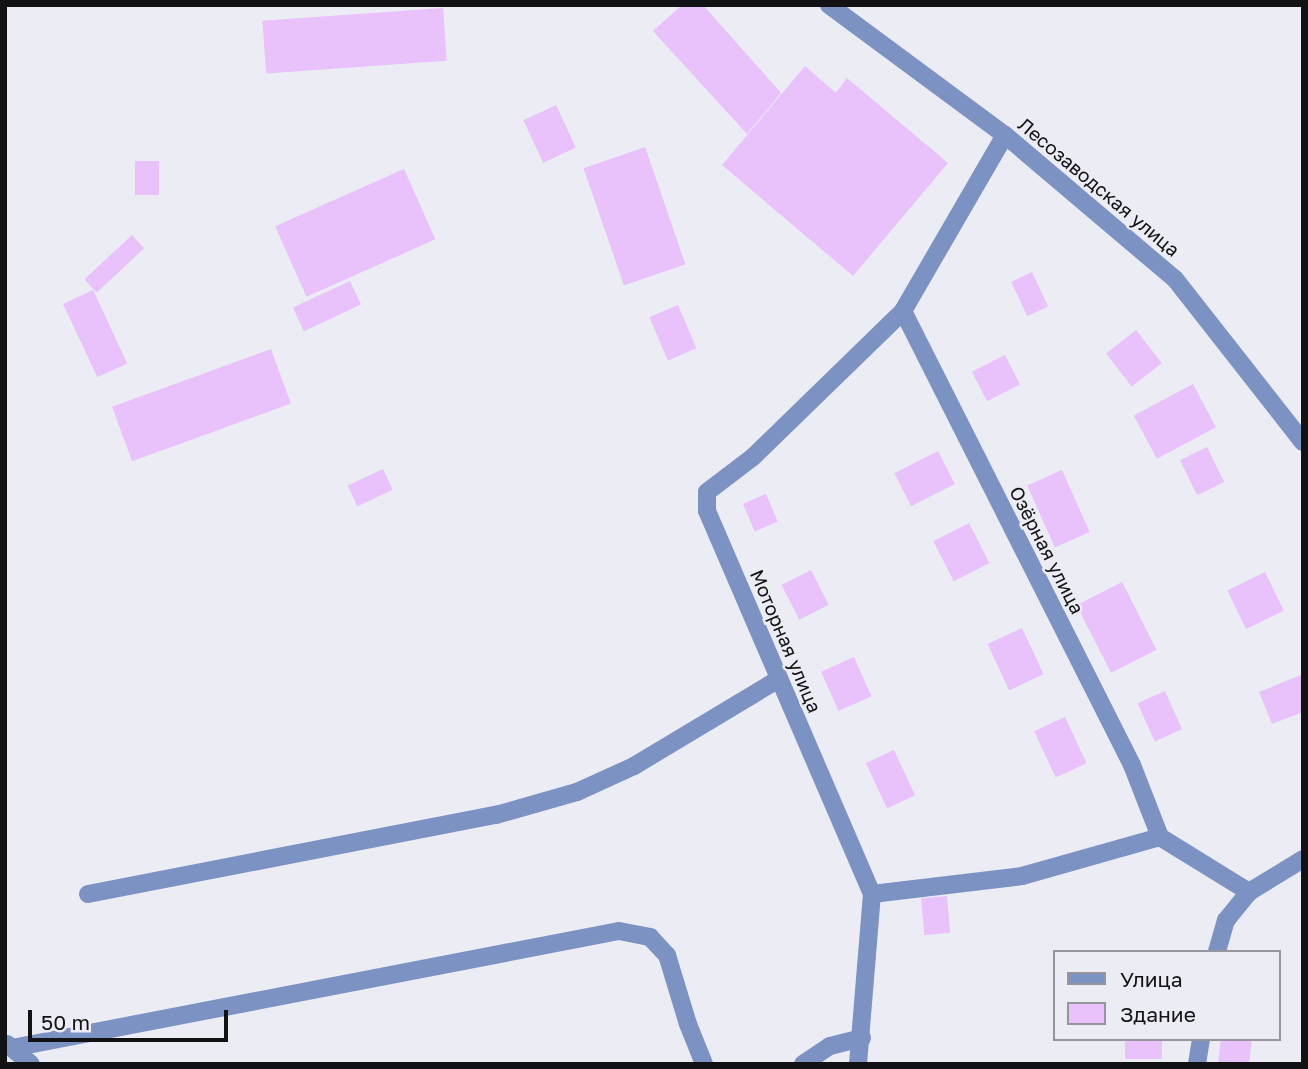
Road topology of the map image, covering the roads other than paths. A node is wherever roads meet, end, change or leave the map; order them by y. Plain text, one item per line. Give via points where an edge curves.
1 (829, 5) edge
2 (1004, 135) junction
3 (903, 311) junction
4 (1303, 442) edge
5 (779, 679) junction
6 (1160, 837) junction
7 (1303, 859) edge
8 (1248, 892) junction
9 (88, 894) dead end
10 (872, 894) junction
11 (1218, 950) edge
12 (862, 1038) junction
13 (1201, 1041) edge
14 (9, 1045) edge
15 (31, 1064) edge
16 (704, 1064) edge
17 (803, 1064) edge
18 (858, 1064) edge
19 (1197, 1064) edge

1 - 2 street, Лесозаводская улица
2 - 3 street
2 - 4 street, Лесозаводская улица via 1175,279
3 - 5 street, Моторная улица via 753,457 707,492 707,511
3 - 6 street, Озёрная улица via 1132,765
5 - 9 street via 634,766 576,792 496,815
5 - 10 street, Моторная улица
6 - 8 street
6 - 10 street via 1022,876
7 - 8 street
8 - 11 street via 1226,920
10 - 12 street, Моторная улица
12 - 17 street via 830,1046
12 - 18 street, Моторная улица
13 - 19 street
14 - 15 street
14 - 16 street via 619,931 650,937 667,955

